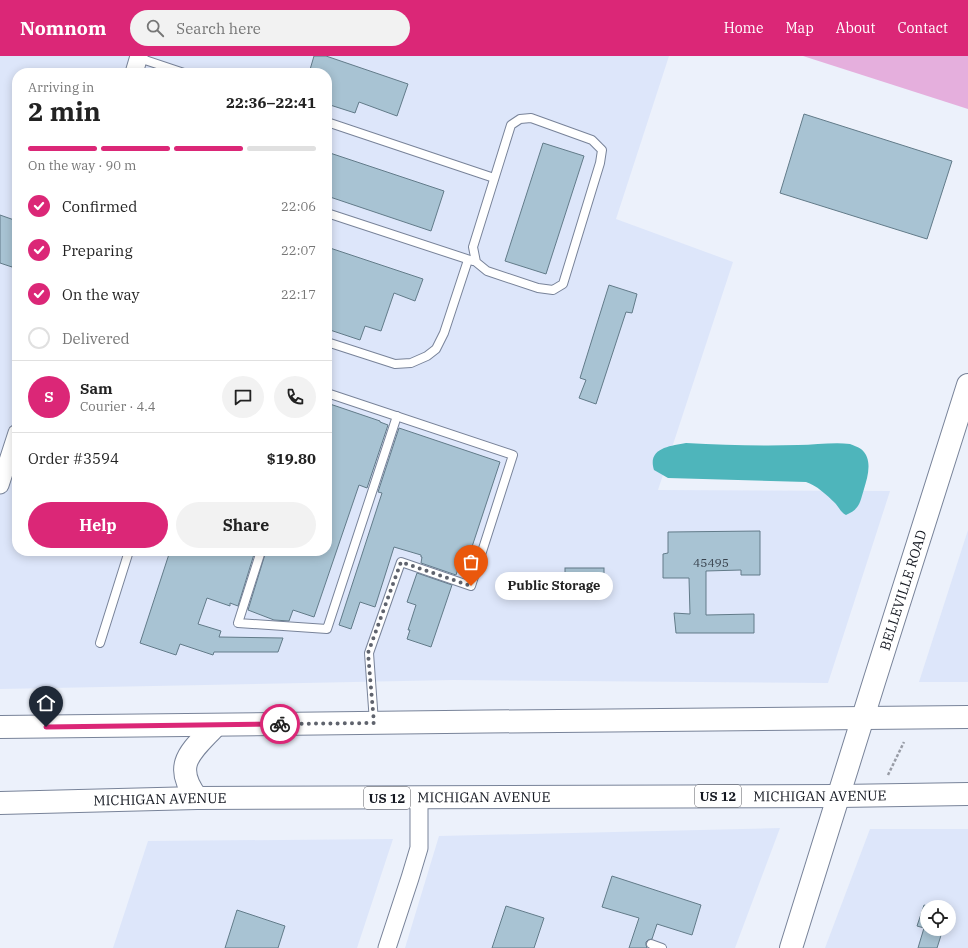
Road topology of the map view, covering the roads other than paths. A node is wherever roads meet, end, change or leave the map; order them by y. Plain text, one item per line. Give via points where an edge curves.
1 (138, 62) edge
2 (163, 68) edge
3 (332, 124) edge
4 (494, 178) junction
5 (332, 216) edge
6 (472, 261) junction
7 (332, 344) edge
8 (968, 385) edge
9 (332, 395) edge
10 (397, 416) junction
11 (12, 458) edge
12 (1, 477) edge
13 (127, 556) edge
14 (259, 556) edge
15 (100, 643) dead end
16 (968, 717) edge
17 (863, 718) junction
18 (374, 723) junction
19 (216, 725) junction
20 (0, 727) edge
21 (968, 794) edge
22 (839, 796) junction
23 (197, 798) junction
24 (419, 798) junction
25 (0, 803) edge
26 (651, 944) dead end
27 (387, 948) edge
28 (662, 948) edge
29 (791, 948) edge

1 - 2 lane
3 - 4 lane
4 - 6 lane via 473,247
4 - 6 lane via 511,125 520,118 531,118 592,140 602,150 563,284 553,290 538,288 487,271
5 - 6 lane
6 - 7 lane via 444,333 436,348 427,356 411,363 395,364
8 - 17 main road, BELLEVILLE ROAD
9 - 10 lane
10 - 14 lane via 327,629 238,623
10 - 18 lane via 513,455 471,586 401,562 368,653
11 - 12 street
13 - 15 lane
16 - 17 main road
17 - 18 main road
17 - 22 main road, BELLEVILLE ROAD
18 - 19 main road
19 - 20 main road
19 - 23 main road via 191,752 185,765 189,788
21 - 22 main road, MICHIGAN AVENUE / US 12
22 - 24 main road, MICHIGAN AVENUE / US 12
22 - 29 main road, BELLEVILLE ROAD
23 - 24 main road, MICHIGAN AVENUE / US 12
23 - 25 main road, MICHIGAN AVENUE / US 12
24 - 27 street via 419,848
26 - 28 lane

